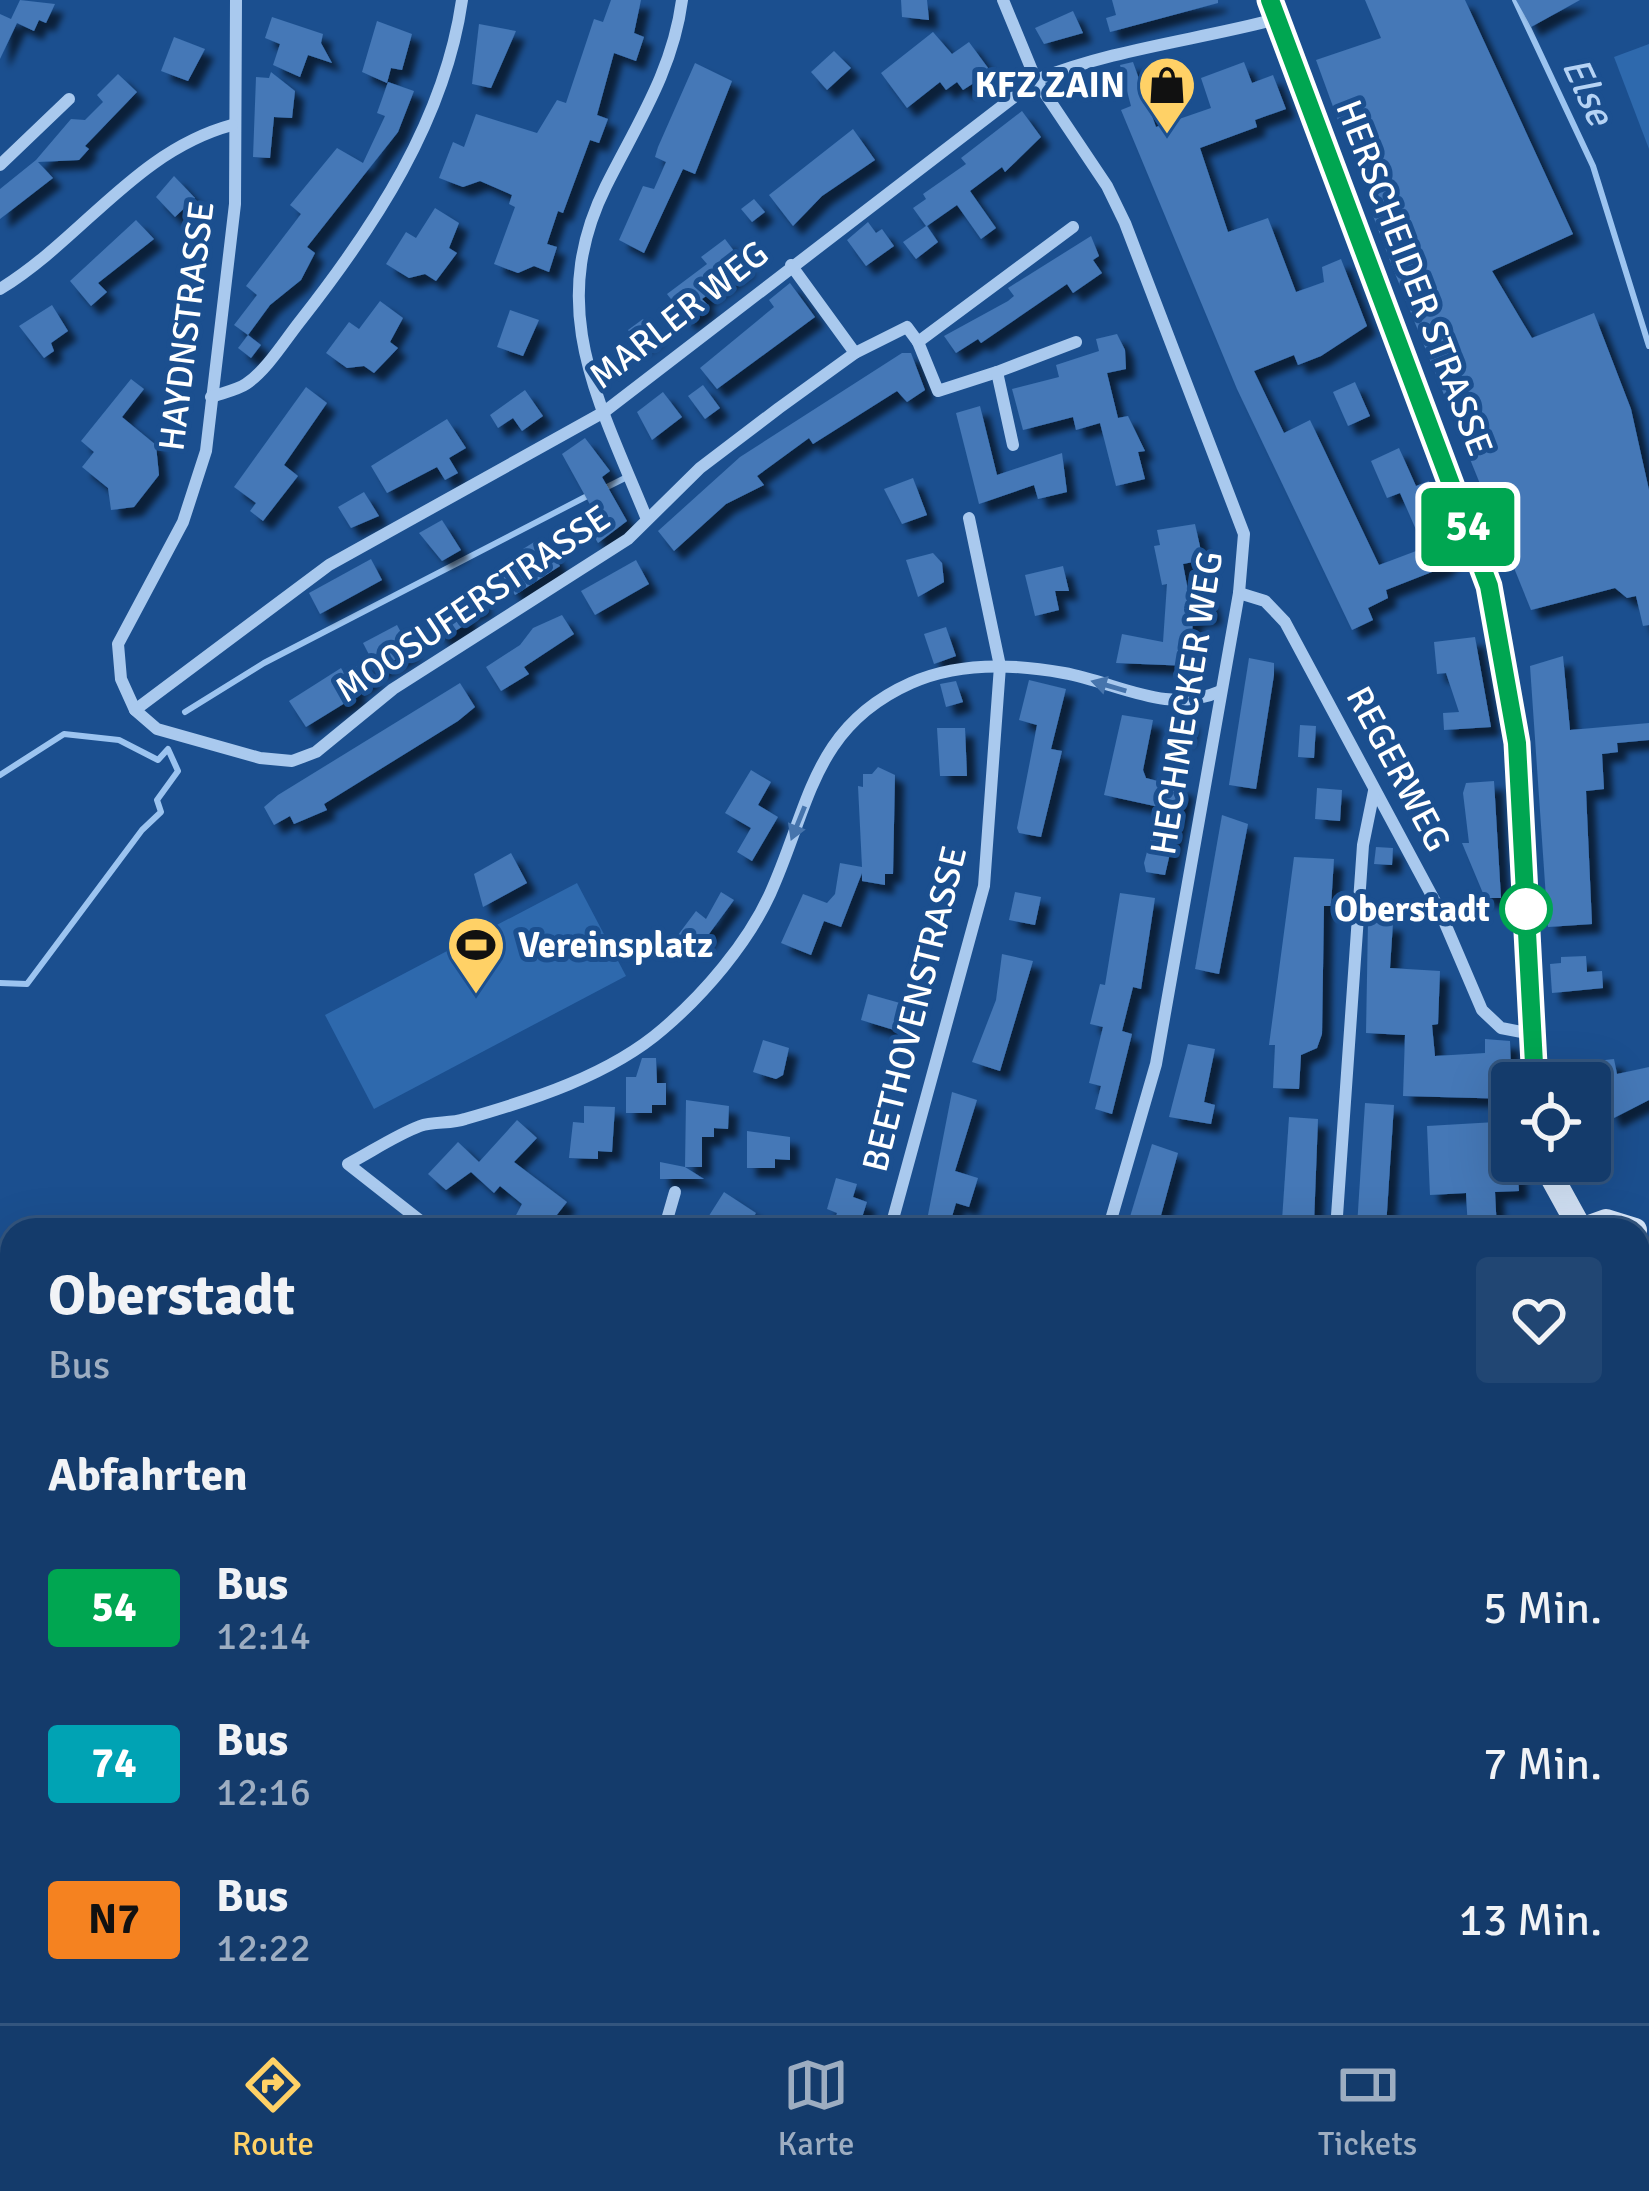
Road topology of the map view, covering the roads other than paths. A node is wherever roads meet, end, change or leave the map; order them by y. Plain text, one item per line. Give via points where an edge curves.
1 (236, 0) edge
2 (462, 0) edge
3 (682, 0) edge
4 (1004, 0) edge
5 (1274, 9) edge
6 (1036, 80) junction
7 (69, 99) dead end
8 (232, 125) junction
9 (0, 165) edge
10 (1073, 227) dead end
11 (791, 266) junction
12 (0, 289) edge
13 (918, 342) junction
14 (1076, 342) dead end
15 (855, 353) junction
16 (997, 372) junction
17 (212, 397) junction
18 (604, 412) junction
19 (1013, 445) dead end
20 (646, 517) junction
21 (969, 518) dead end
22 (1239, 593) junction
23 (1000, 666) junction
24 (1222, 691) junction
25 (135, 710) junction
26 (1375, 790) junction
27 (1532, 1034) junction
28 (1534, 1062) edge
29 (1555, 1182) edge
30 (675, 1192) dead end
31 (417, 1218) edge
32 (667, 1218) edge
33 (893, 1218) edge
34 (1111, 1218) edge
35 (1337, 1218) edge
36 (1574, 1218) edge

1 - 8 street, HAYDNSTRASSE
2 - 17 street via 455,51 432,107 341,268 246,384
3 - 18 street, MOOSUFERSTRASSE via 656,94 585,233 580,341
4 - 6 street, HECHMECKER WEG
5 - 6 street, MARLER WEG via 1182,44 1104,55
5 - 27 main road, HERSCHEIDER STRASSE via 1489,586 1517,743
6 - 11 street, MARLER WEG
6 - 22 street, HECHMECKER WEG via 1125,223 1244,534
7 - 9 street
8 - 12 street via 158,155
8 - 17 street, HAYDNSTRASSE via 235,204
10 - 13 street
11 - 15 street
11 - 18 street, MARLER WEG
13 - 15 street, MOOSUFERSTRASSE via 908,327
13 - 16 street via 938,392
14 - 16 street
15 - 20 street, MOOSUFERSTRASSE
16 - 19 street
17 - 25 street, HAYDNSTRASSE via 206,451 183,522 118,644
18 - 20 street, MOOSUFERSTRASSE
18 - 25 street, MARLER WEG via 329,565
20 - 25 street, MOOSUFERSTRASSE via 628,539 393,689 304,756 260,758 176,738
21 - 23 street, BEETHOVENSTRASSE
22 - 24 street, HECHMECKER WEG
22 - 26 street, REGERWEG via 1265,602 1285,622
24 -> 23 street via 1172,703 1064,673
23 -> 31 street via 913,682 861,713 828,746 768,899 722,969 664,1029 619,1061 460,1121 423,1124 348,1164
23 - 33 street, BEETHOVENSTRASSE via 984,886
24 - 34 street, HECHMECKER WEG via 1156,1064
26 - 27 street, REGERWEG via 1482,1010 1501,1028
26 - 35 street via 1363,844
27 - 28 main road, HERSCHEIDER STRASSE
29 - 36 main road
30 - 32 street

